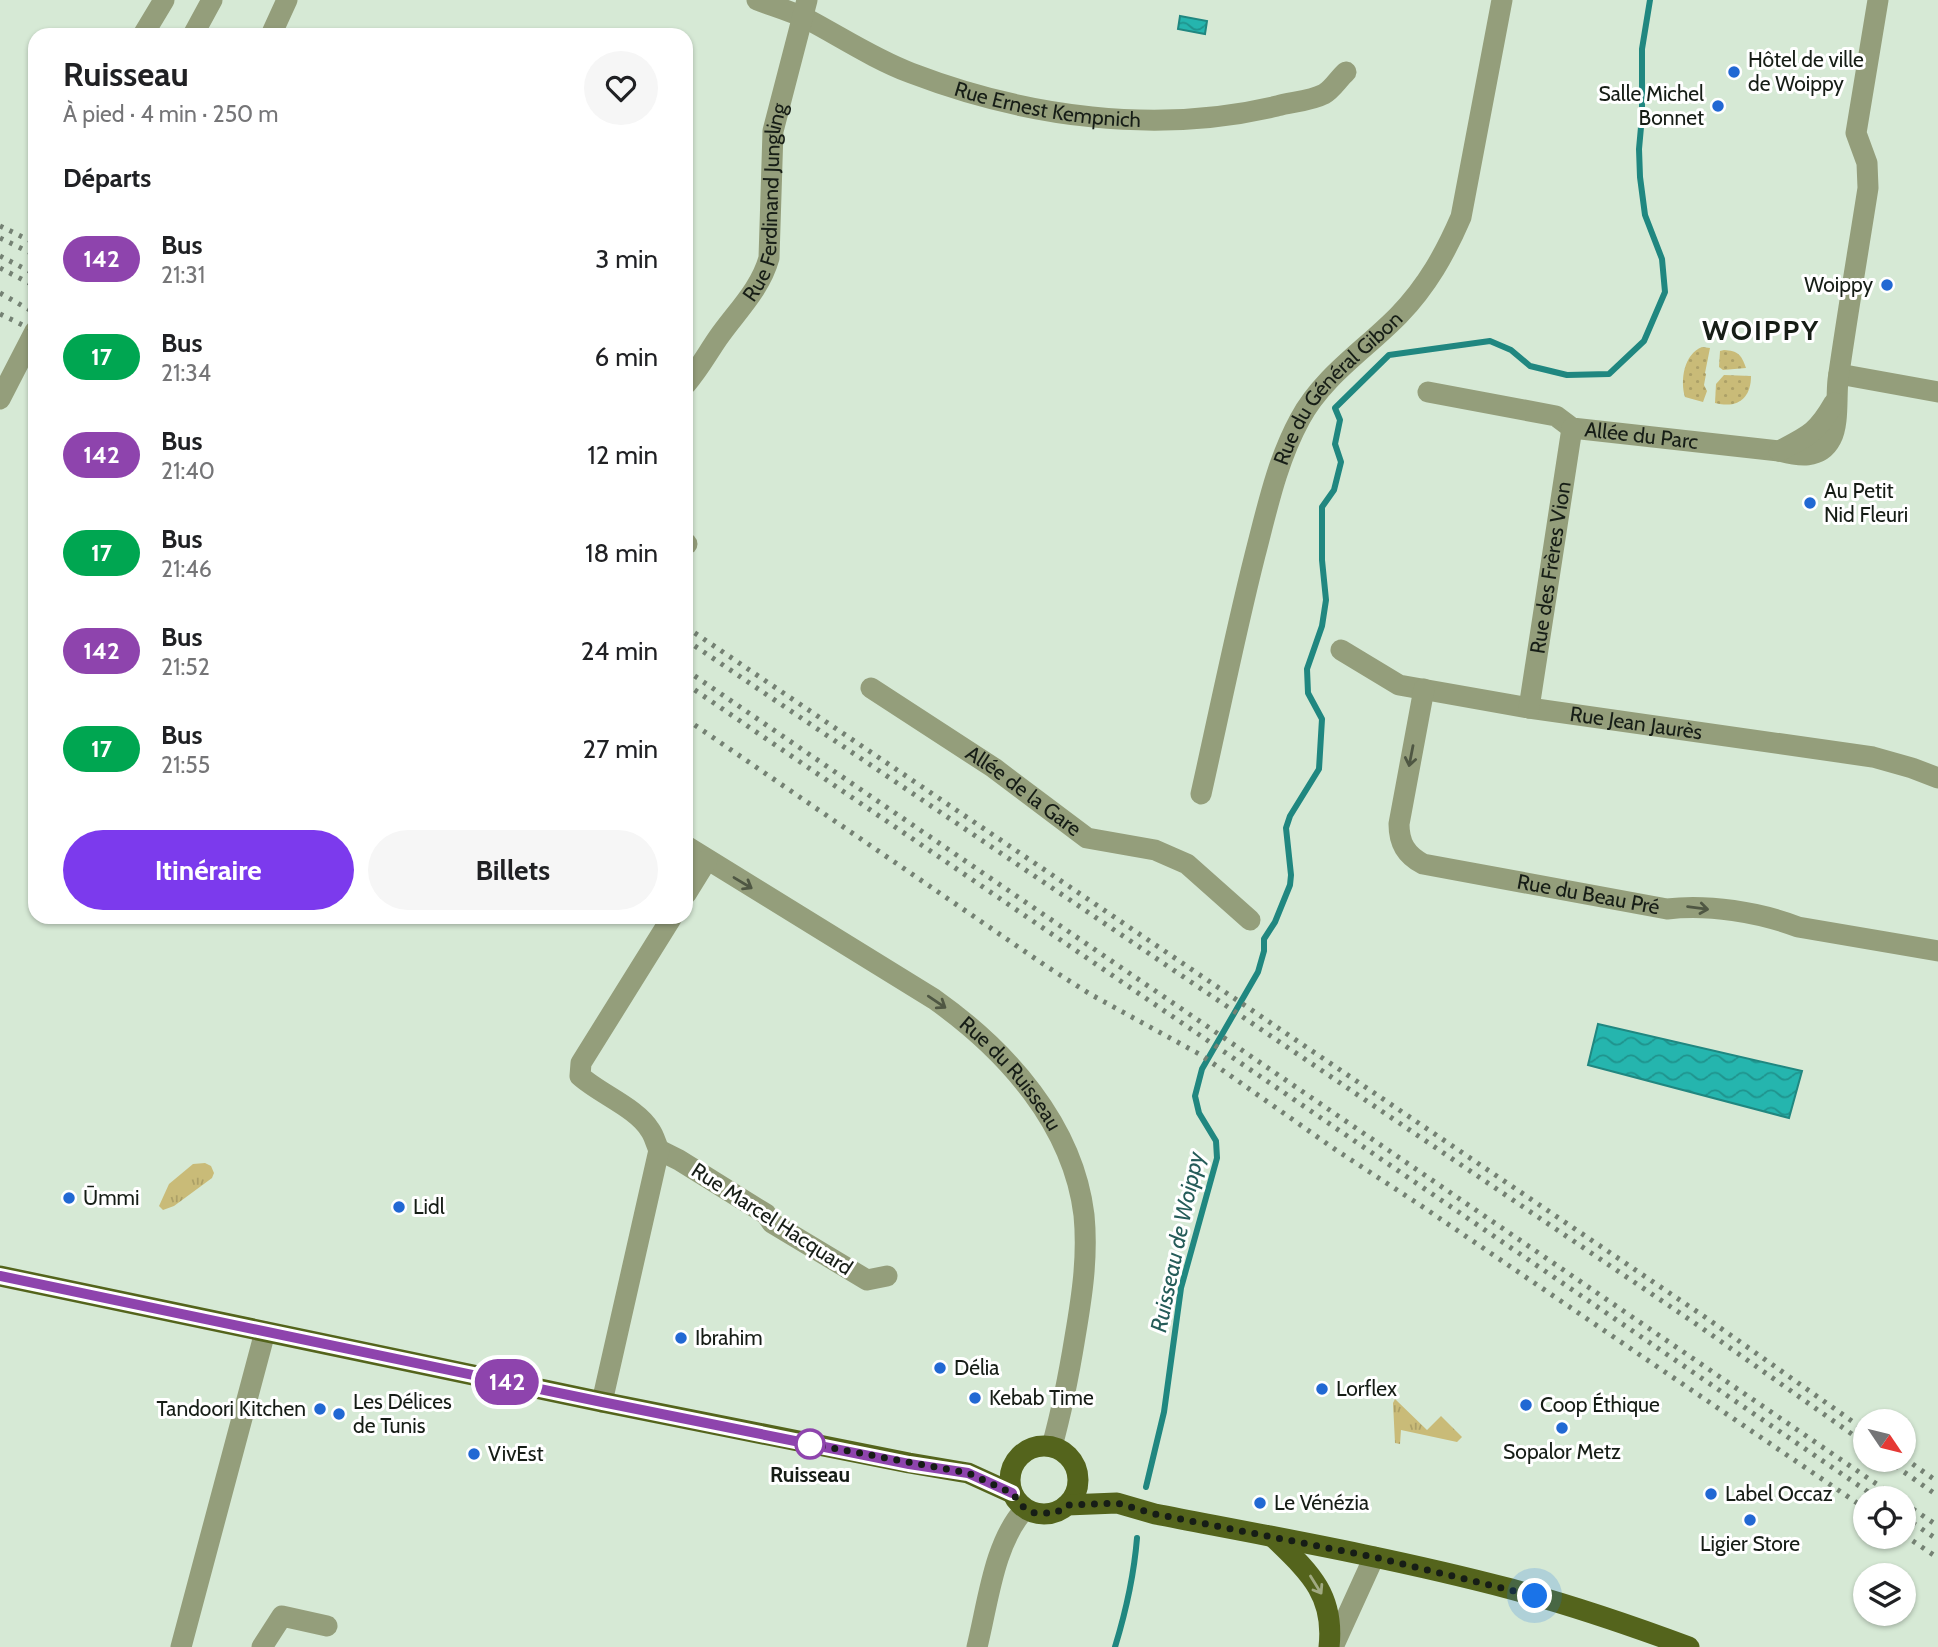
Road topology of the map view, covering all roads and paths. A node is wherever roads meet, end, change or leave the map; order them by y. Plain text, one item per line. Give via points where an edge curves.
1 (164, 0) edge
2 (212, 0) edge
3 (287, 0) edge
4 (757, 0) edge
5 (1502, 0) edge
6 (1878, 0) edge
7 (805, 9) edge
8 (147, 28) edge
9 (197, 28) edge
10 (274, 28) edge
11 (1346, 72) dead end
12 (28, 345) edge
13 (1839, 374) junction
14 (693, 376) edge
15 (1429, 392) dead end
16 (1938, 392) edge
17 (0, 399) edge
18 (1572, 428) junction
19 (1341, 650) dead end
20 (871, 688) dead end
21 (1424, 689) junction
22 (1529, 708) junction
23 (1938, 778) edge
24 (1200, 794) dead end
25 (693, 851) edge
26 (707, 860) junction
27 (693, 883) edge
28 (1251, 920) dead end
29 (668, 924) edge
30 (1938, 951) edge
31 (659, 1150) junction
32 (0, 1276) edge
33 (887, 1276) dead end
34 (265, 1332) junction
35 (602, 1402) junction
36 (1052, 1446) junction
37 (1014, 1463) junction
38 (968, 1473) junction
39 (1077, 1473) junction
40 (1019, 1501) junction
41 (1117, 1503) junction
42 (1067, 1505) junction
43 (1273, 1537) junction
44 (1374, 1557) junction
45 (327, 1626) dead end
46 (181, 1647) edge
47 (262, 1647) edge
48 (977, 1647) edge
49 (1331, 1647) edge
50 (1689, 1647) edge

1 - 8 street
2 - 9 street
3 - 10 street
4 - 7 street, Rue Ernest Kempnich
5 - 24 street, Rue du Général Gibon via 1461,217 1448,248 1426,285 1399,316 1319,390 1283,457
6 - 13 street via 1856,133 1867,163 1868,188
7 - 11 street, Rue Ernest Kempnich via 874,56 909,72 1007,101 1095,117 1175,121 1248,113 1324,94
7 - 14 street, Rue Ferdinand Jungling via 773,131 767,267
12 - 17 street
13 - 16 street
13 - 18 street, Allée du Parc via 1831,438 1817,453
15 - 18 street, Allée du Parc via 1556,416
18 - 22 street, Rue des Frères Vion
19 - 21 street, Rue Jean Jaurès via 1399,685
20 - 28 street, Allée de la Gare via 994,768 1087,838 1155,850 1187,864
21 - 22 street, Rue Jean Jaurès
21 -> 30 street, Rue du Beau Pré via 1399,824 1401,844 1413,859 1667,909 1686,906 1778,919 1798,927
22 - 23 street, Rue Jean Jaurès via 1862,755
25 - 26 street, Rue du Ruisseau
26 - 27 street
26 -> 36 street, Rue du Ruisseau via 965,1021 1029,1087 1057,1128 1074,1170 1084,1214 1085,1277
29 - 31 street, Rue Marcel Hacquard via 581,1063 580,1076 639,1117 651,1130
31 - 33 street, Rue Marcel Hacquard via 867,1280
31 - 35 street
32 - 34 main road
34 - 35 main road
34 - 46 street
35 - 38 main road
36 - 37 main road via 1029,1449
36 - 39 main road via 1071,1458
37 - 38 main road
37 - 40 main road via 1010,1483
38 - 40 main road
39 - 41 main road
39 - 42 main road via 1077,1490
40 - 42 main road via 1045,1514
40 - 48 street
41 - 42 main road
41 - 43 main road
43 - 44 main road
43 -> 49 main road via 1318,1585 1328,1614
44 - 49 street
44 - 50 main road via 1513,1589
45 - 47 street via 282,1616

